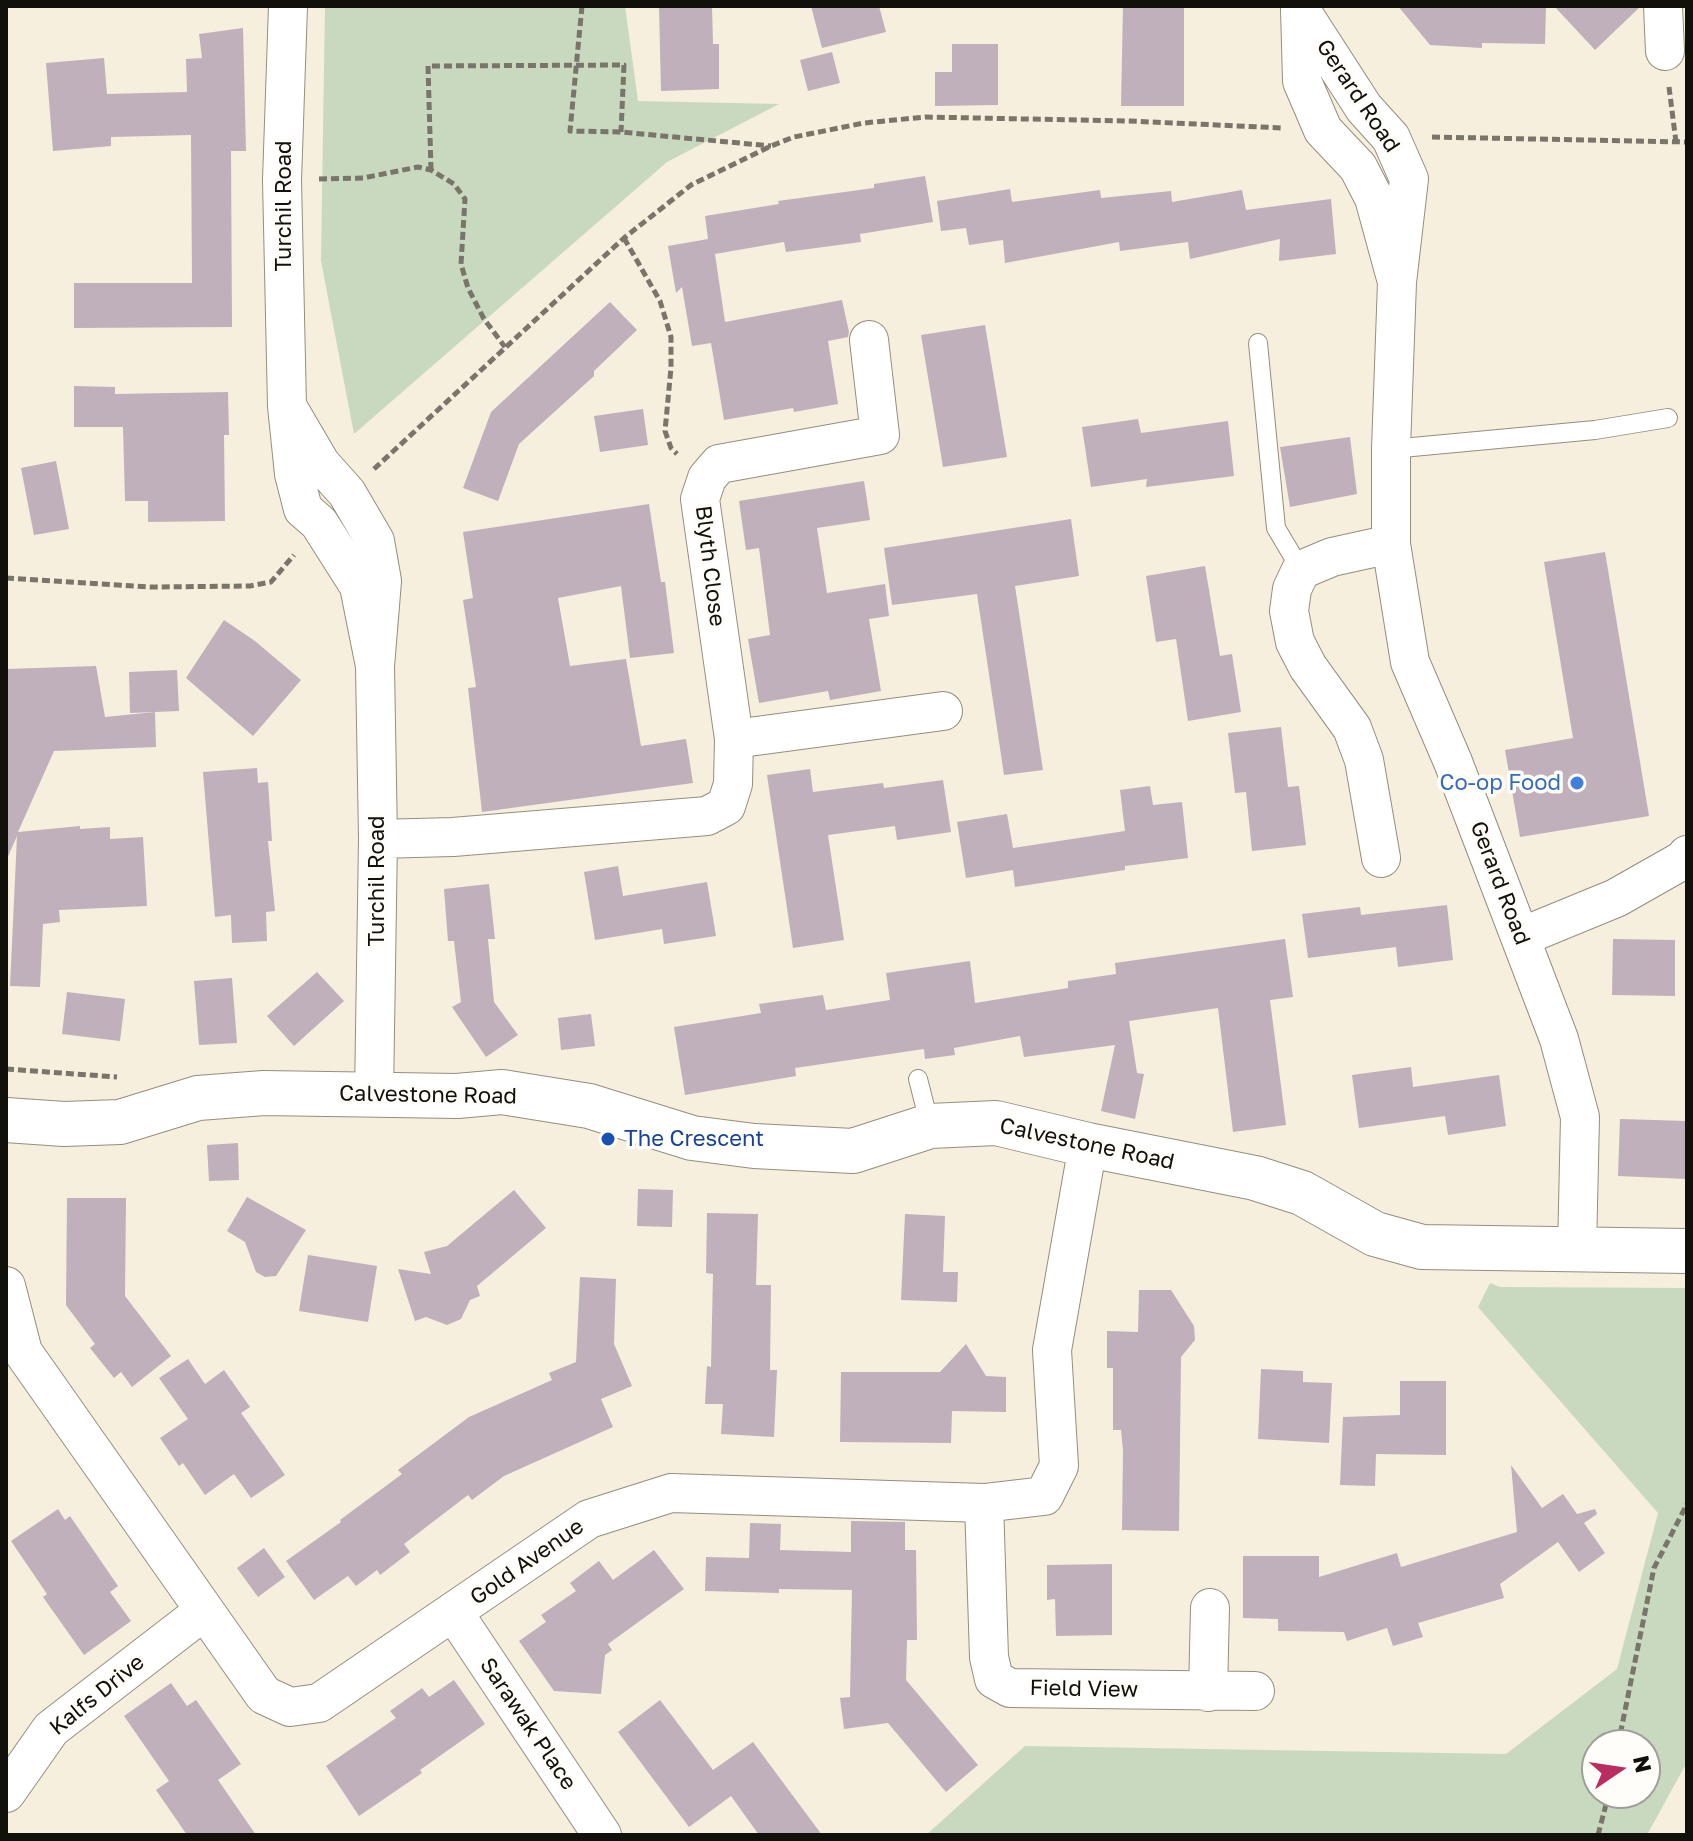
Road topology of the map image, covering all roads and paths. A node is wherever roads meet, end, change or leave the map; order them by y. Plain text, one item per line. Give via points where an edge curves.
1 (288, 6) edge
2 (582, 6) edge
3 (1663, 6) edge
4 (1300, 7) edge
5 (1665, 51) joint
6 (577, 65) junction
7 (1323, 130) junction
8 (621, 132) junction
9 (1391, 138) junction
10 (1676, 142) junction
11 (1687, 142) edge
12 (771, 146) junction
13 (431, 170) junction
14 (282, 180) junction
15 (624, 238) junction
16 (1397, 282) junction
17 (869, 340) dead end
18 (1258, 343) dead end
19 (505, 347) junction
20 (287, 406) junction
21 (1668, 418) dead end
22 (1391, 449) junction
23 (687, 462) dead end
24 (347, 493) junction
25 (319, 523) junction
26 (1391, 544) junction
27 (1301, 570) junction
28 (6, 578) edge
29 (375, 666) junction
30 (943, 711) dead end
31 (734, 739) junction
32 (378, 839) junction
33 (1381, 858) dead end
34 (1686, 861) edge
35 (1521, 937) junction
36 (6, 1069) edge
37 (122, 1078) dead end
38 (918, 1079) dead end
39 (374, 1095) junction
40 (6, 1120) edge
41 (930, 1126) junction
42 (1088, 1145) junction
43 (1577, 1250) junction
44 (1687, 1251) edge
45 (6, 1286) edge
46 (984, 1503) junction
47 (1687, 1504) edge
48 (1210, 1608) dead end
49 (204, 1611) junction
50 (454, 1613) junction
51 (1255, 1691) dead end
52 (1208, 1692) junction
53 (1621, 1729) edge
54 (6, 1793) edge
55 (1605, 1809) edge
56 (602, 1835) edge
57 (1598, 1835) edge

1 - 14 street, Turchil Road
2 - 6 path
3 - 5 street
4 - 7 street, Gerard Road via 1302,81
4 - 9 street, Gerard Road via 1364,108
5 - 10 path
6 - 8 path via 624,65
6 - 8 path via 570,131
6 - 13 path via 428,66
7 - 12 path via 925,117 864,123
7 - 16 street, Gerard Road via 1358,167 1374,198
8 - 12 path
9 - 10 path
9 - 16 street, Gerard Road via 1409,179
10 - 11 path
12 - 15 path via 691,185
13 - 14 path
13 - 19 path via 454,184 465,199 461,264 484,319
14 - 20 street, Turchil Road
15 - 19 path
15 - 23 path via 660,301 671,337 665,431 671,448
16 - 22 street, Gerard Road
17 - 31 street, Blyth Close via 880,435 719,464 703,488 700,499
18 - 27 lane via 1276,528
19 - 24 path
20 - 24 street, Turchil Road via 321,464
20 - 25 street, Turchil Road via 303,509
21 - 22 lane
22 - 26 street, Gerard Road
24 - 29 street, Turchil Road via 375,541 382,581
25 - 28 path via 271,582 250,586 151,587
25 - 29 street, Turchil Road via 359,586
26 - 27 street
26 - 35 street, Gerard Road via 1410,662
27 - 33 street via 1289,611 1295,642 1352,728 1364,760
29 - 32 street, Turchil Road
30 - 31 street
31 - 32 street, Blyth Close via 733,784 726,806 707,816
32 - 39 street, Turchil Road
34 - 35 street via 1616,898
35 - 43 street, Gerard Road via 1559,1039 1580,1117
36 - 37 path
38 - 41 lane
39 - 40 street, Calvestone Road via 198,1098 120,1122
39 - 41 street, Calvestone Road via 502,1092 589,1106 692,1138 853,1151
41 - 42 street, Calvestone Road via 996,1123
42 - 43 street, Calvestone Road via 1255,1178 1302,1193 1375,1234 1422,1247
42 - 46 street, Gold Avenue via 1052,1350 1059,1466 1044,1496
43 - 44 street, Calvestone Road
45 - 49 street, Gold Avenue via 23,1352
46 - 50 street, Gold Avenue via 671,1493 589,1519
46 - 52 street, Field View via 994,1679 1010,1688
47 - 53 path via 1654,1568
48 - 52 street
49 - 50 street, Gold Avenue via 264,1695 290,1707 319,1703
49 - 54 street, Kalfs Drive via 51,1729
50 - 56 street, Sarawak Place
51 - 52 street, Field View
55 - 57 path

